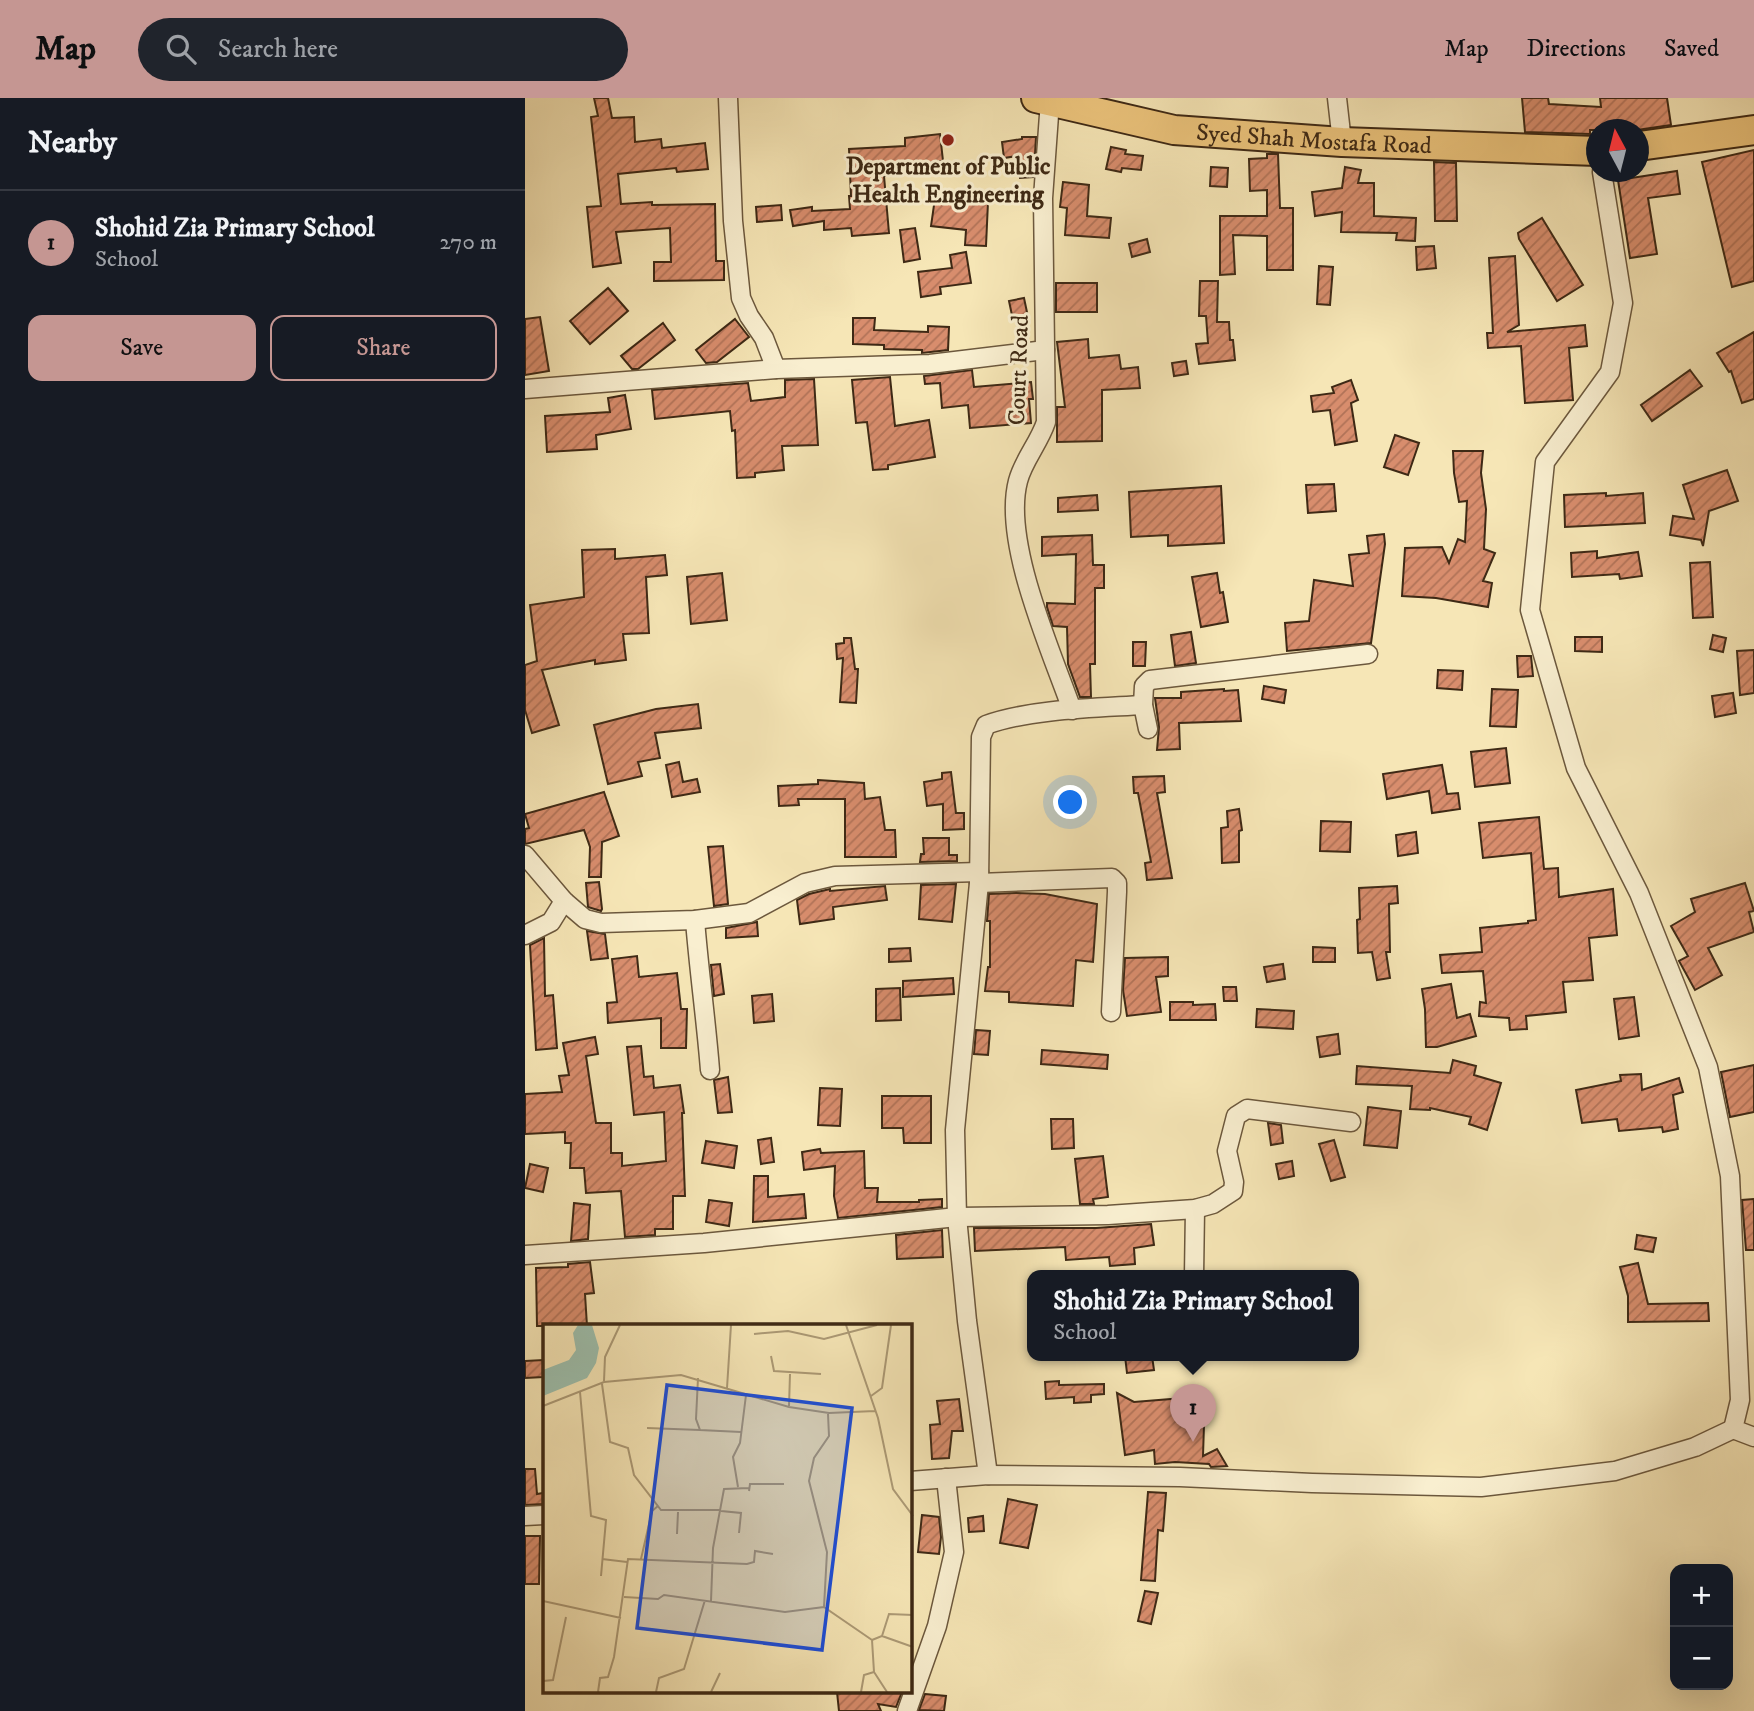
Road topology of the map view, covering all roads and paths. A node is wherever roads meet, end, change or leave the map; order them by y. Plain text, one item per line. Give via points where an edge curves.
1 (728, 98) edge
2 (1337, 98) edge
3 (1043, 100) edge
4 (1754, 130) edge
5 (1342, 142) junction
6 (1649, 145) edge
7 (1586, 151) edge
8 (1604, 182) edge
9 (1045, 350) junction
10 (776, 369) junction
11 (525, 389) edge
12 (1368, 654) dead end
13 (1143, 705) junction
14 (1072, 710) junction
15 (1148, 729) dead end
16 (525, 855) edge
17 (979, 878) junction
18 (564, 901) junction
19 (695, 920) junction
20 (525, 935) edge
21 (1111, 1012) dead end
22 (710, 1070) dead end
23 (1351, 1122) dead end
24 (1195, 1209) junction
25 (957, 1217) junction
26 (525, 1255) edge
27 (1194, 1270) edge
28 (1733, 1429) junction
29 (1754, 1437) edge
30 (988, 1475) junction
31 (946, 1478) junction
32 (912, 1481) edge
33 (543, 1515) edge
34 (525, 1516) edge
35 (907, 1711) edge

1 - 10 street via 741,298
2 - 5 street
3 - 5 highway, Syed Shah Mostafa Road via 1174,130
3 - 9 street, Court Road
4 - 6 highway
5 - 7 highway, Syed Shah Mostafa Road
8 - 28 street via 1623,303 1610,372 1545,461 1530,610 1576,768 1639,893 1708,1067 1730,1176 1739,1400
9 - 10 street via 930,365
9 - 14 street, Court Road via 1046,422 1018,480 1014,516 1026,581
10 - 11 street
12 - 13 street via 1150,680 1144,686
13 - 14 street
13 - 15 street
14 - 17 street via 986,724 981,737
16 - 18 street
17 - 19 street via 835,876 805,883 749,913
17 - 21 street via 1112,878 1117,883
17 - 25 street via 955,1130
18 - 19 street via 594,922
18 - 20 street via 551,922
19 - 22 street
23 - 24 street via 1247,1110 1236,1116 1227,1151 1233,1191
24 - 25 street
24 - 27 street
25 - 26 street via 704,1243
25 - 30 street
28 - 29 street
28 - 30 street via 1695,1447 1615,1471 1481,1487
30 - 31 street
31 - 32 street
31 - 35 street via 954,1552 937,1626
33 - 34 street

